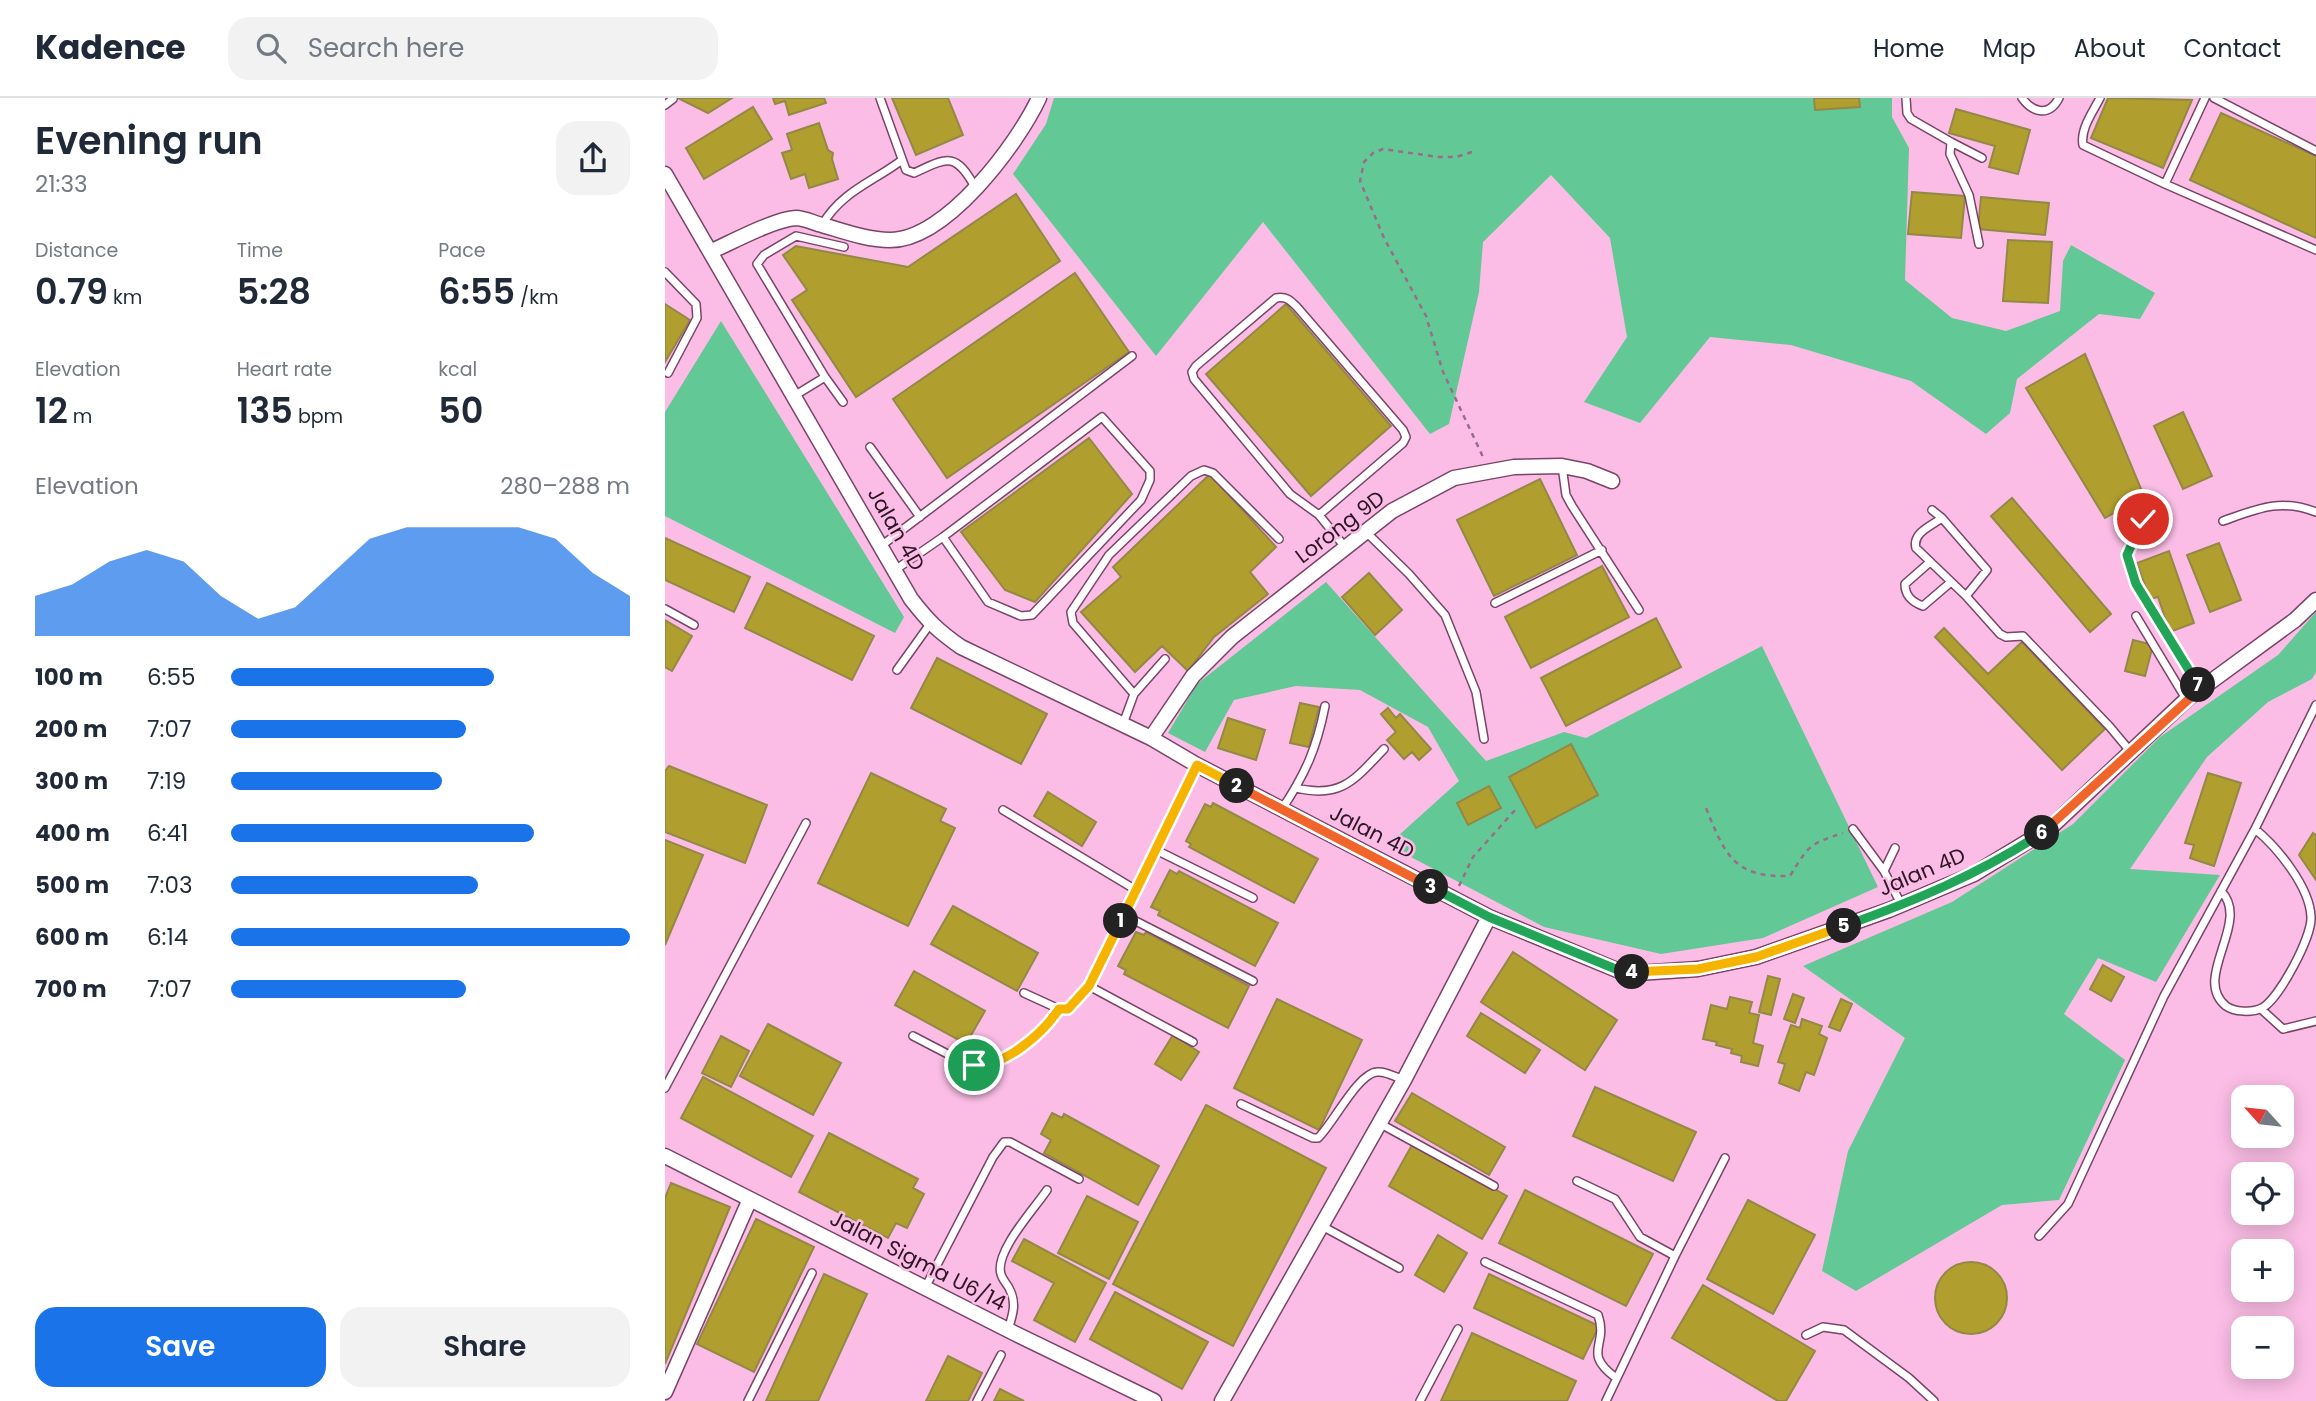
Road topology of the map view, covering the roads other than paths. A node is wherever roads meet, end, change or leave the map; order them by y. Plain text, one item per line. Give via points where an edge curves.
1 (880, 98) edge
2 (1039, 98) edge
3 (1906, 98) edge
4 (2022, 98) edge
5 (2059, 98) edge
6 (2100, 98) edge
7 (2205, 98) edge
8 (2214, 98) edge
9 (673, 99) edge
10 (665, 105) edge
11 (1951, 142) junction
12 (2316, 151) edge
13 (1982, 158) dead end
14 (902, 160) junction
15 (665, 174) edge
16 (2165, 184) junction
17 (975, 187) junction
18 (822, 225) junction
19 (1979, 244) dead end
20 (844, 247) dead end
21 (2316, 250) edge
22 (712, 251) junction
23 (665, 272) edge
24 (1132, 356) dead end
25 (668, 373) dead end
26 (825, 377) junction
27 (795, 396) junction
28 (843, 402) dead end
29 (870, 447) dead end
30 (1563, 466) junction
31 (1612, 481) dead end
32 (1932, 510) dead end
33 (2316, 512) edge
34 (1319, 515) junction
35 (920, 517) junction
36 (1942, 518) junction
37 (2143, 519) dead end
38 (2223, 521) dead end
39 (1365, 532) junction
40 (943, 537) junction
41 (1279, 539) dead end
42 (881, 546) junction
43 (1345, 547) junction
44 (1602, 550) junction
45 (1930, 562) junction
46 (895, 570) junction
47 (1951, 582) junction
48 (1965, 596) junction
49 (2316, 600) edge
50 (1495, 603) dead end
51 (665, 609) edge
52 (1639, 610) dead end
53 (2136, 616) dead end
54 (930, 624) junction
55 (694, 625) dead end
56 (1165, 659) dead end
57 (897, 670) dead end
58 (2200, 689) junction
59 (1134, 694) junction
60 (2187, 699) junction
61 (2316, 705) edge
62 (1325, 706) dead end
63 (1122, 724) junction
64 (1151, 738) junction
65 (1484, 739) dead end
66 (1384, 749) dead end
67 (2130, 751) junction
68 (1197, 765) junction
69 (1296, 788) junction
70 (1282, 809) junction
71 (1003, 810) dead end
72 (806, 823) dead end
73 (2255, 829) junction
74 (1853, 830) road end
75 (1895, 848) dead end
76 (1156, 850) junction
77 (1884, 871) junction
78 (1136, 890) junction
79 (2221, 891) junction
80 (1252, 898) dead end
81 (1901, 905) junction
82 (1124, 915) junction
83 (1489, 917) junction
84 (1253, 981) dead end
85 (1089, 986) junction
86 (1024, 993) dead end
87 (1059, 1009) junction
88 (2261, 1009) junction
89 (2316, 1021) edge
90 (912, 1037) dead end
91 (1193, 1042) dead end
92 (1403, 1080) junction
93 (665, 1088) edge
94 (1241, 1104) dead end
95 (1379, 1124) junction
96 (665, 1156) edge
97 (1725, 1158) dead end
98 (1079, 1179) dead end
99 (1577, 1181) dead end
100 (1494, 1186) dead end
101 (1047, 1190) dead end
102 (750, 1199) junction
103 (1321, 1226) junction
104 (2039, 1236) dead end
105 (1675, 1256) junction
106 (1485, 1262) dead end
107 (1399, 1268) dead end
108 (812, 1273) dead end
109 (925, 1288) junction
110 (1458, 1329) dead end
111 (1008, 1330) junction
112 (1806, 1335) dead end
113 (1001, 1355) dead end
114 (1616, 1378) junction
115 (665, 1392) edge
116 (748, 1401) edge
117 (977, 1401) edge
118 (1154, 1401) edge
119 (1221, 1401) edge
120 (1419, 1401) edge
121 (1606, 1401) edge
122 (1934, 1401) edge

1 - 14 lane
2 - 17 street via 1006,152
3 - 11 lane via 1911,118
4 - 5 lane via 2042,112
6 - 16 lane via 2081,139 2083,145
7 - 16 lane
8 - 12 lane
9 - 10 lane
11 - 13 lane
11 - 19 lane via 1950,154 1969,195
14 - 17 lane via 906,170 914,173 947,160 956,162
14 - 18 lane via 845,197
15 - 22 street, Jalan 4D
16 - 21 lane
17 - 18 street via 942,219 915,235 890,240
18 - 22 street via 798,218 783,221
20 - 26 lane via 796,236 757,264
22 - 27 street, Jalan 4D
23 - 25 lane via 696,304 697,318
24 - 35 lane
26 - 27 lane
26 - 28 lane
27 - 42 street, Jalan 4D
29 - 35 lane
30 - 31 street, Lorong 9D
30 - 39 street, Lorong 9D via 1514,467 1454,478 1392,511
30 - 44 lane via 1571,506
32 - 36 lane
33 - 38 lane via 2289,505 2266,506
34 - 34 lane via 1290,494 1192,372 1276,298 1290,299 1406,437
34 - 43 lane
35 - 42 lane
36 - 45 lane via 1915,542
36 - 48 lane via 1987,570
37 - 58 lane via 2127,555 2136,584
39 - 43 street, Lorong 9D
39 - 65 lane via 1445,615 1476,692
40 - 40 lane via 988,602 1021,616 1032,615 1141,500 1150,471 1102,417
40 - 46 lane
41 - 59 lane via 1205,470 1191,476 1109,555 1071,612 1073,623
42 - 46 street, Jalan 4D
43 - 64 street, Lorong 9D via 1212,656 1192,676
44 - 50 lane
44 - 52 lane
45 - 47 lane
45 - 47 lane via 1905,584 1905,593 1915,603 1923,606
46 - 54 street, Jalan 4D
47 - 48 lane
48 - 67 lane via 2000,634 2023,636
49 - 58 street, Jalan 4D
51 - 55 lane
53 - 60 lane
54 - 57 lane
54 - 63 street, Jalan 4D via 961,647
56 - 59 lane
58 - 60 street, Jalan 4D
59 - 63 lane
60 - 67 street, Jalan 4D
61 - 73 lane
62 - 69 lane via 1318,740
63 - 64 street, Jalan 4D
64 - 68 street, Jalan 4D
66 - 69 lane via 1351,783 1322,792
67 - 81 street, Jalan 4D via 2049,828 1974,874
68 - 70 street, Jalan 4D
68 - 76 lane
69 - 70 lane
70 - 83 street, Jalan 4D
71 - 78 lane
72 - 93 lane
73 - 79 lane
73 - 88 lane via 2291,870 2311,916 2302,954
74 - 77 lane
75 - 77 lane
76 - 78 lane
76 - 80 lane
77 - 81 lane
78 - 82 lane
79 - 88 lane via 2231,913 2215,980 2219,997 2232,1010
79 - 104 lane via 2164,996 2068,1204
81 - 83 street, Jalan 4D via 1756,957 1698,969 1638,973 1618,970
82 - 84 lane
82 - 85 lane
83 - 92 street
85 - 87 lane via 1068,1009
85 - 91 lane
86 - 87 lane
87 - 90 lane via 1039,1034 984,1066 961,1061
88 - 89 lane via 2283,1029
92 - 94 lane via 1380,1071 1371,1073 1318,1138
92 - 95 street
95 - 100 lane
95 - 103 street
96 - 102 street, Jalan Sigma U6/14
97 - 105 lane
98 - 109 lane via 1004,1142
99 - 105 lane via 1615,1199 1640,1237
101 - 111 lane via 1005,1250 1001,1263 1001,1274 1014,1298
102 - 109 street, Jalan Sigma U6/14
102 - 115 street
103 - 107 lane
103 - 119 street
105 - 114 lane
106 - 114 lane via 1598,1315 1602,1325 1599,1362
108 - 116 lane
109 - 111 street, Jalan Sigma U6/14
110 - 120 lane
111 - 118 street, Jalan Sigma U6/14
112 - 122 lane via 1823,1327 1844,1330
113 - 117 lane
114 - 121 lane

